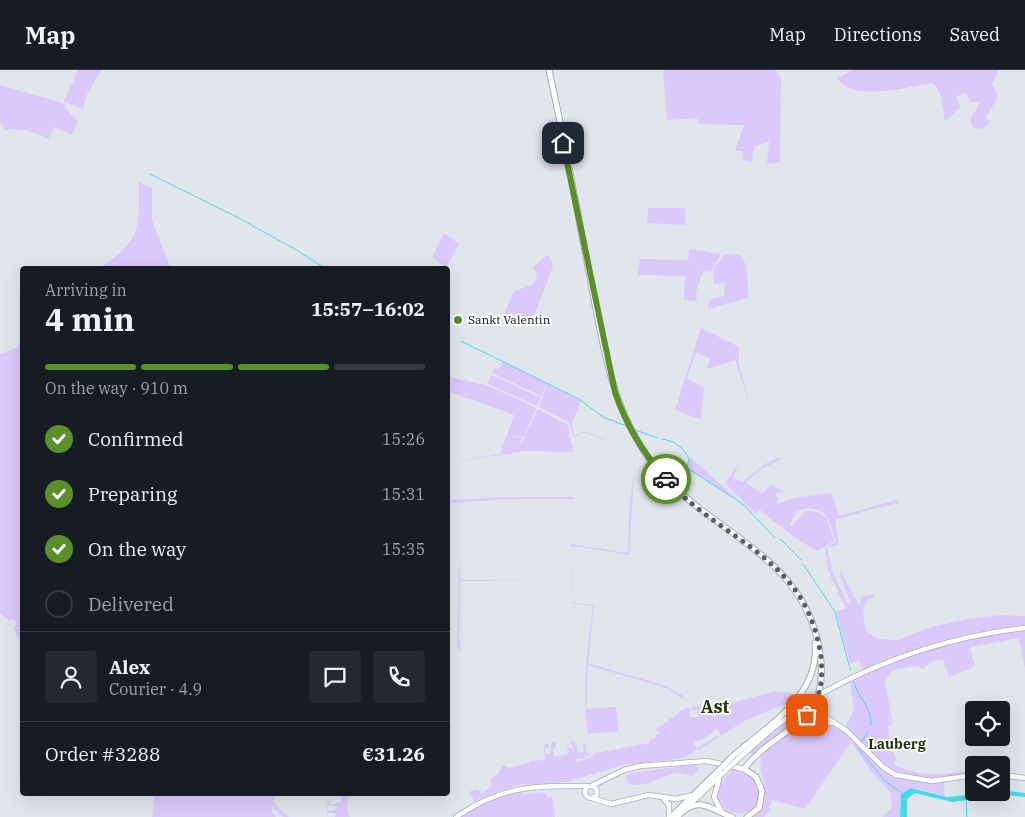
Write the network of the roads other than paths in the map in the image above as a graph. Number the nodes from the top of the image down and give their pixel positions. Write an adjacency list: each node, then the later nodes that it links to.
1 (549, 70): 3 (main road)
2 (1025, 628): 4 (main road, bridge)
3 (817, 643): 5 (main road); 6 (main road)
4 (809, 701): 6 (main road); 12 (main road, bridge)
5 (812, 708): 7 (main road); 8 (main road)
6 (774, 722): 12 (main road, bridge)
7 (839, 726): 8 (main road); 14 (main road)
8 (784, 734): 9 (main road)
9 (759, 756): 10 (main road); 11 (main road)
10 (754, 764): 11 (main road); 13 (main road)
11 (746, 770): 13 (main road); 16 (main road)
12 (722, 771): 22 (main road); 26 (main road); 27 (main road)
13 (755, 775): 31 (main road)
14 (965, 776)
15 (1010, 776): 17 (main road)
16 (606, 778): 18 (main road); 21 (main road)
17 (1025, 778)
18 (590, 786): 19 (main road); 20 (main road); 21 (main road)
19 (574, 787): 20 (main road); 28 (main road)
20 (584, 792): 24 (main road)
21 (597, 792): 24 (main road); 25 (main road)
22 (694, 794): 23 (main road); 29 (main road)
23 (662, 797): 25 (main road); 29 (main road)
24 (592, 798): 25 (main road)
25 (604, 803)
26 (721, 811): 27 (main road); 30 (main road)
27 (679, 815)
28 (456, 817)
29 (670, 817)
30 (732, 817)
31 (747, 817)

